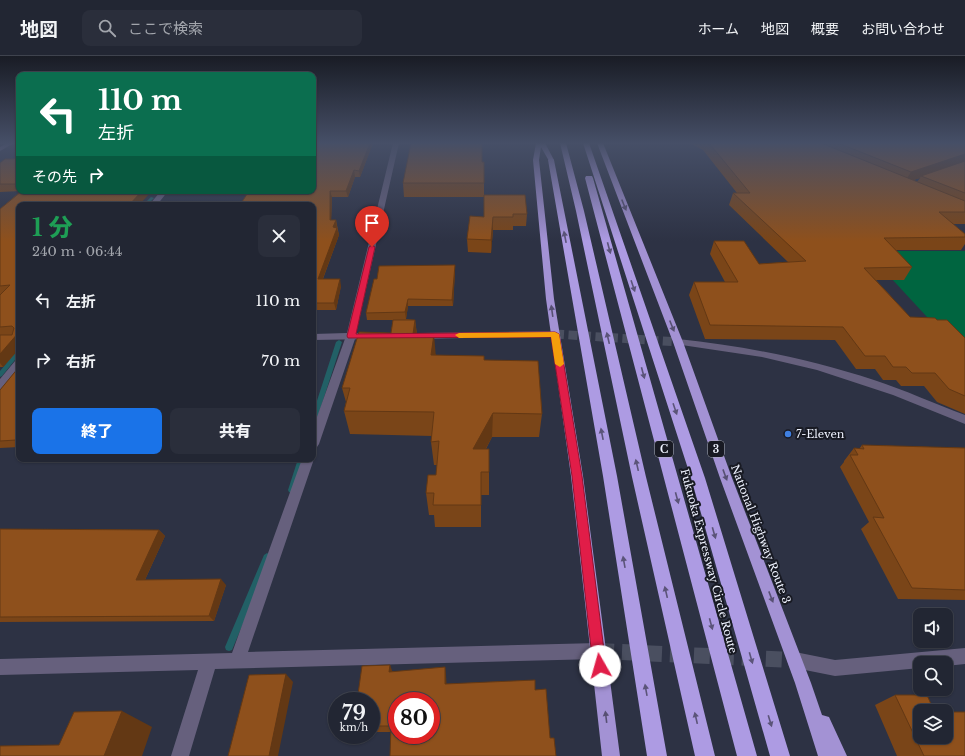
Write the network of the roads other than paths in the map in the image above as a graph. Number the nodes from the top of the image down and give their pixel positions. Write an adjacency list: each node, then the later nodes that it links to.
1 (388, 176): 11 (street)
2 (538, 176): 10 (highway, one-way to 2)
3 (554, 176): 30 (highway, one-way to 3)
4 (571, 176): 31 (highway, one-way to 4)
5 (588, 176): 32 (highway, Fukuoka Expressway Circle Route / C, one-way to 32)
6 (597, 176): 33 (highway, one-way to 33)
7 (613, 176): 15 (highway, National Highway Route 3 / 3, one-way to 15)
8 (162, 194): 9 (street)
9 (156, 202)
10 (555, 334): 13 (street); 21 (highway)
11 (351, 336): 12 (street); 14 (street); 19 (street)
12 (383, 336)
13 (414, 336)
14 (316, 337)
15 (678, 342): 18 (street); 23 (highway, National Highway Route 3 / 3, one-way to 23)
16 (16, 367): 17 (street)
17 (0, 386)
18 (965, 420)
19 (316, 435)
20 (307, 462): 25 (street)
21 (598, 651): 25 (street); 29 (highway, one-way to 21)
22 (965, 656): 23 (street)
23 (795, 660): 27 (highway, National Highway Route 3 / 3)
24 (209, 661): 25 (street); 26 (street); 28 (street)
25 (237, 661)
26 (0, 667)
27 (803, 683): 34 (highway, National Highway Route 3 / 3); 35 (highway)
28 (180, 756)
29 (611, 756)
30 (657, 756)
31 (705, 756)
32 (747, 756)
33 (780, 756)
34 (827, 756)
35 (838, 756)

